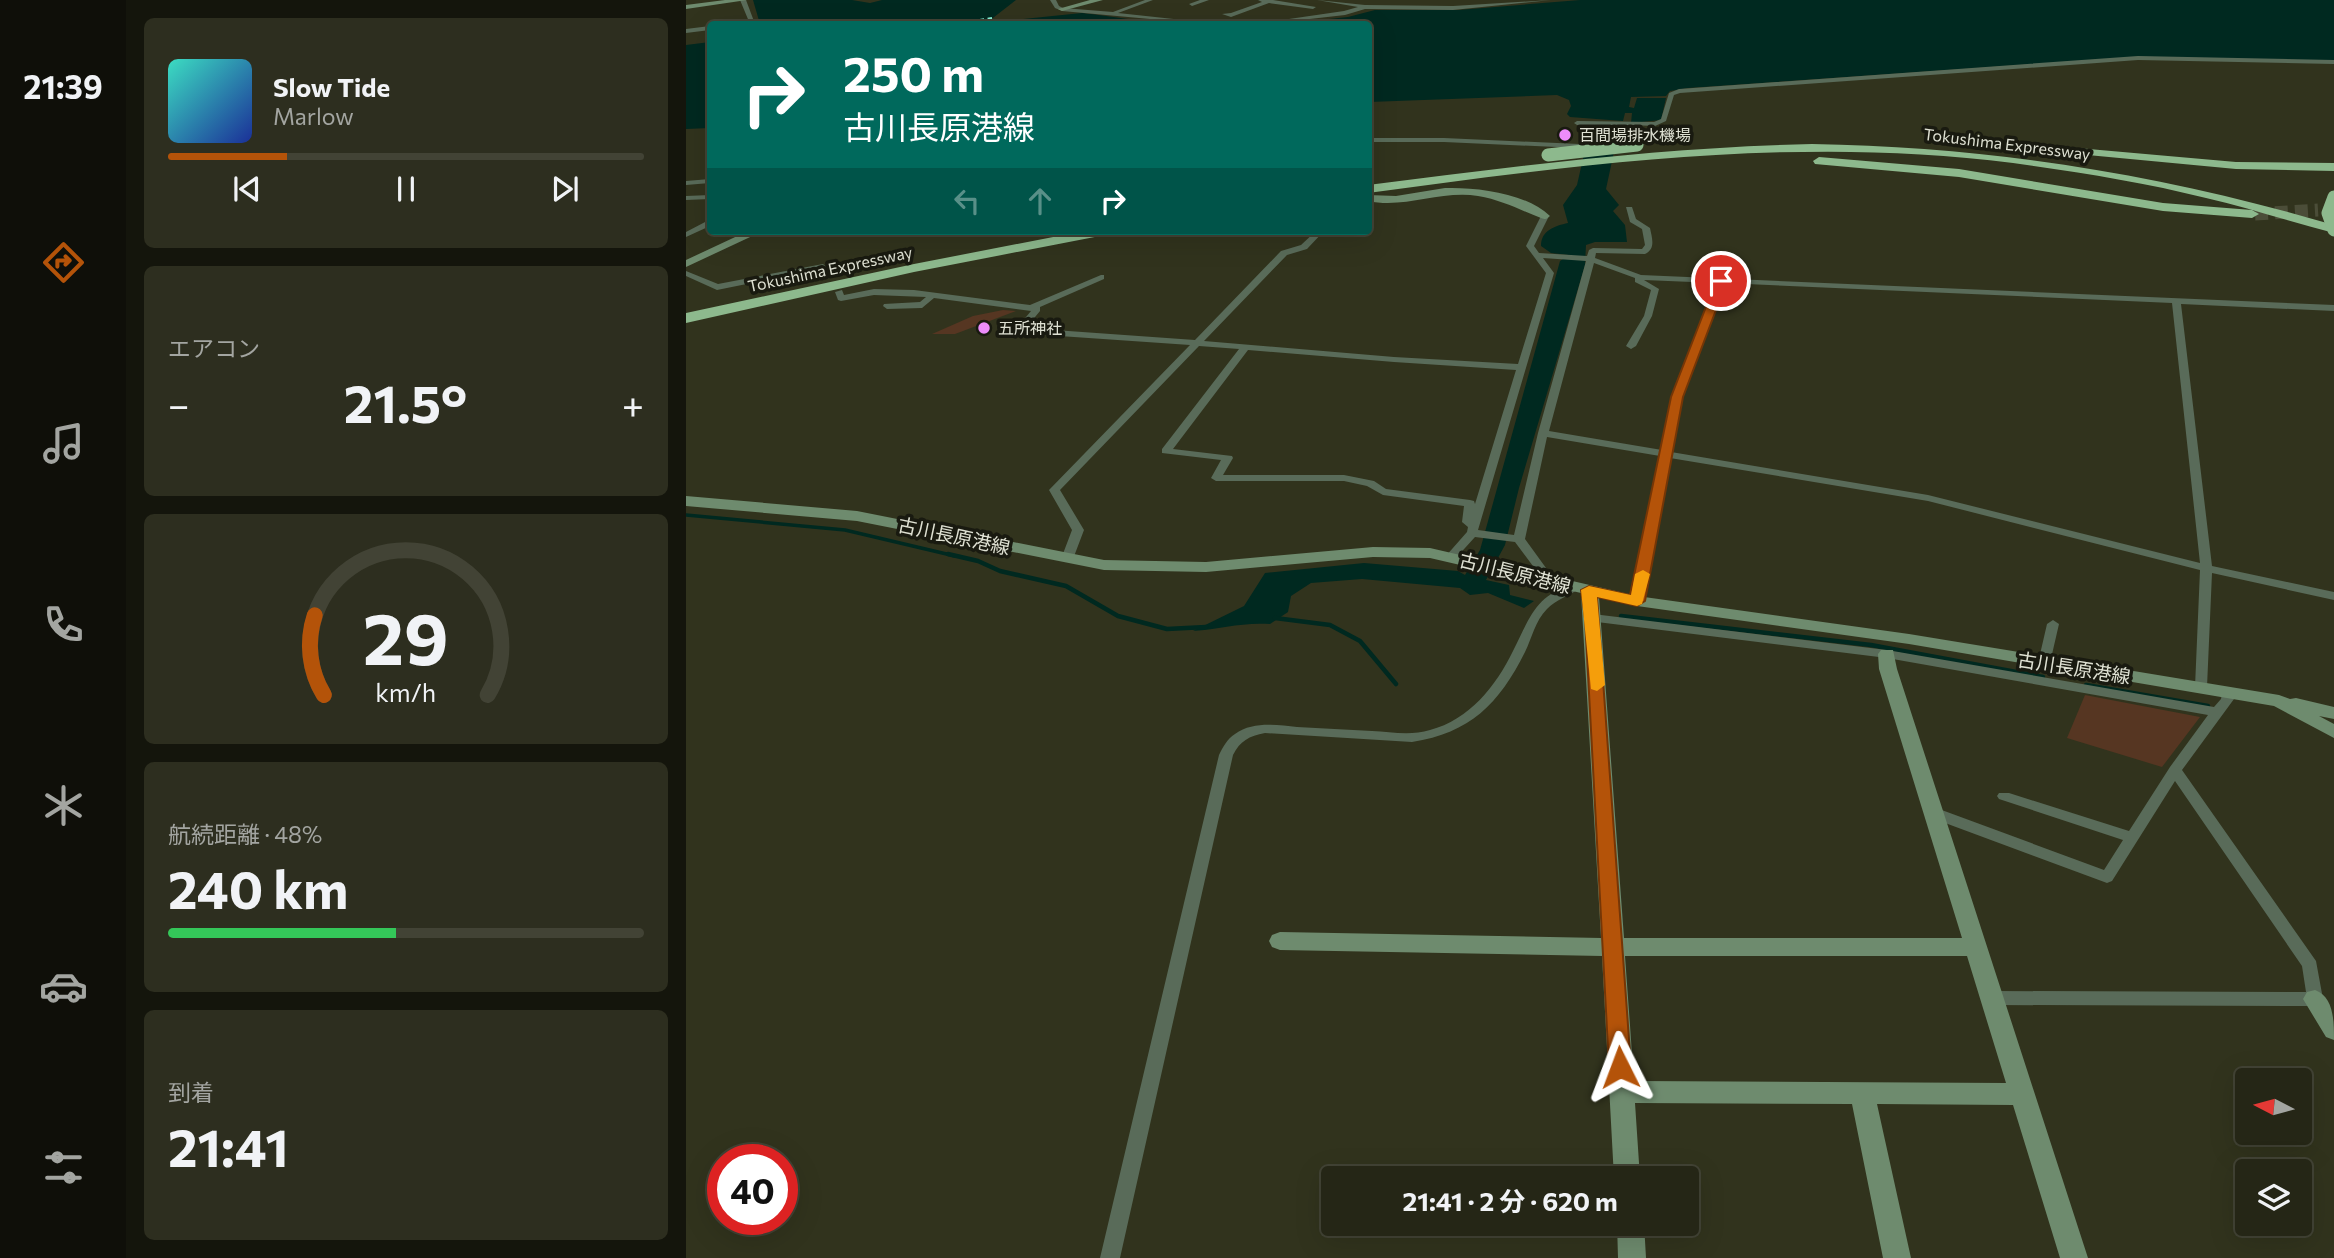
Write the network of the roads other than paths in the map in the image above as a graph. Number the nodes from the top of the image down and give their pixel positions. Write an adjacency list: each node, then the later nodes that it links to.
1 (743, 0): 18 (street); 27 (street)
2 (1053, 0): 22 (street)
3 (1098, 0): 22 (street)
4 (1150, 0): 23 (street)
5 (1206, 0): 16 (street)
6 (1261, 0): 12 (street)
7 (1320, 0): 14 (street)
8 (1402, 0): 9 (street); 15 (street)
9 (1428, 0)
10 (1458, 0): 21 (street)
11 (1548, 0): 13 (street)
12 (1271, 1): 19 (street); 24 (street)
13 (1490, 1): 21 (street)
14 (1333, 2): 17 (street); 19 (street)
15 (1388, 3)
16 (1192, 4)
17 (1346, 5): 20 (street); 26 (street)
18 (686, 6)
19 (1313, 7): 25 (street)
20 (1365, 7): 21 (street); 26 (street)
21 (1416, 7)
22 (1062, 9): 23 (street)
23 (1108, 14): 28 (street)
24 (1225, 14)
25 (1283, 16)
26 (1307, 19): 29 (street)
27 (752, 21)
28 (1184, 21)
29 (1287, 21)
30 (707, 28): 31 (street)
31 (686, 31)
32 (2334, 62): 34 (street)
33 (1577, 123): 34 (street)
34 (1625, 123): 39 (street)
35 (1910, 138): 42 (highway, bridge)
36 (1934, 139): 41 (highway)
37 (1372, 141): 38 (street)
38 (1579, 146)
39 (1620, 148)
40 (1645, 160): 46 (highway); 53 (highway); 56 (highway, Tokushima Expressway)
41 (2334, 167)
42 (1372, 180)
43 (707, 181): 44 (street)
44 (686, 183)
45 (707, 197): 48 (street)
46 (1372, 197)
47 (2334, 197): 56 (highway, bridge)
48 (686, 198)
49 (1372, 198): 54 (street)
50 (2334, 206): 52 (highway)
51 (1629, 209): 62 (street)
52 (2318, 210)
53 (2255, 214)
54 (1545, 216): 61 (street)
55 (707, 224): 57 (street)
56 (2334, 231)
57 (686, 235)
58 (748, 235): 63 (street)
59 (1085, 235): 75 (highway, Tokushima Expressway)
60 (1316, 235): 76 (street)
61 (1538, 255): 62 (street); 79 (street)
62 (1587, 258): 67 (street); 80 (street)
63 (686, 264)
64 (686, 273): 65 (street)
65 (828, 273)
66 (1101, 277): 73 (street)
67 (1640, 277): 68 (street); 77 (street)
68 (1721, 281): 71 (street); 81 (street)
69 (839, 292): 70 (street)
70 (933, 295): 72 (street); 73 (street)
71 (2176, 300): 74 (street); 87 (street)
72 (887, 306)
73 (1033, 307): 76 (street)
74 (2334, 307)
75 (686, 318)
76 (1195, 343): 78 (street); 85 (street)
77 (1631, 346)
78 (1245, 347): 79 (street); 83 (street)
79 (1520, 367): 83 (street)
80 (1543, 433): 81 (street); 84 (street)
81 (1665, 452): 87 (street); 91 (street)
82 (686, 501): 85 (street, 古川長原港線)
83 (1475, 530): 84 (street); 86 (street)
84 (1516, 538): 88 (street)
85 (1067, 559): 86 (street, 古川長原港線)
86 (1458, 559): 88 (street, 古川長原港線)
87 (2206, 568): 90 (street); 96 (street)
88 (1548, 579): 89 (street, 古川長原港線)
89 (1582, 589): 91 (street, 古川長原港線); 92 (street); 117 (street)
90 (2334, 596)
91 (1637, 601): 95 (street, 古川長原港線)
92 (1593, 618): 94 (street); 107 (street)
93 (2053, 624): 95 (street)
94 (1887, 654): 99 (street); 104 (street)
95 (2044, 663): 96 (street, 古川長原港線)
96 (2202, 687): 97 (street, 古川長原港線)
97 (2228, 691): 98 (street, 古川長原港線); 99 (street)
98 (2278, 701): 100 (street); 101 (street, 古川長原港線)
99 (2216, 712): 102 (street)
100 (2334, 712)
101 (2334, 732)
102 (2175, 770): 105 (street); 110 (street)
103 (2004, 796): 105 (street)
104 (1934, 813): 105 (street); 108 (street)
105 (2131, 837)
106 (1280, 941): 107 (street)
107 (1612, 947): 108 (street); 112 (street)
108 (1975, 947): 109 (street)
109 (1993, 998): 110 (street); 114 (street)
110 (2315, 999): 111 (street)
111 (2334, 1030)
112 (1621, 1092): 113 (street); 115 (street)
113 (1861, 1093): 114 (street); 119 (street)
114 (2022, 1094): 120 (street)
115 (1626, 1166)
116 (1631, 1236): 118 (street)
117 (1110, 1258)
118 (1632, 1258)
119 (1897, 1258)
120 (2074, 1258)

